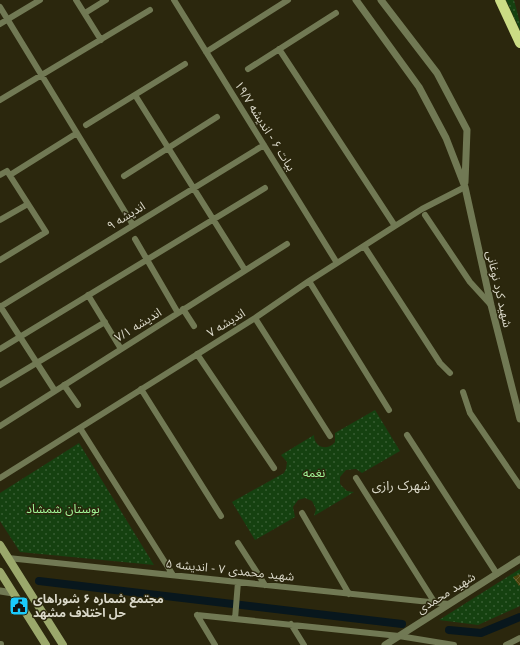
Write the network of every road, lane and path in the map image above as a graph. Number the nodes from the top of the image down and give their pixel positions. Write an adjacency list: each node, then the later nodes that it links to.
1 (40, 0): 13 (street)
2 (76, 0): 11 (street)
3 (106, 0): 11 (street)
4 (174, 0): 18 (street, بیات ۶ - اندیشه ۱۹/۷)
5 (288, 0): 18 (street)
6 (356, 0): 32 (street, شهید کرد نوغانی)
7 (381, 0): 32 (street, شهید کرد نوغانی)
8 (500, 0): 16 (highway)
9 (0, 7): 13 (street)
10 (150, 10): 15 (street)
11 (85, 13): 15 (street)
12 (336, 13): 17 (street)
13 (7, 20): 14 (street); 21 (street)
14 (0, 24)
15 (101, 40): 21 (street)
16 (520, 43)
17 (279, 48): 20 (street); 40 (street)
18 (206, 52): 27 (street, بیات ۶ - اندیشه ۱۹/۷)
19 (185, 64): 22 (street)
20 (248, 68)
21 (42, 75): 23 (street); 26 (street)
22 (135, 95): 25 (street); 28 (street)
23 (0, 100)
24 (217, 117): 28 (street)
25 (86, 126)
26 (77, 133): 30 (street); 39 (street)
27 (264, 145): 33 (street, اندیشه ۹); 46 (street, بیات ۶ - اندیشه ۱۹/۷)
28 (168, 148): 31 (street); 33 (street)
29 (0, 175): 30 (street)
30 (10, 175): 35 (street)
31 (124, 176)
32 (465, 187): 40 (street, اندیشه ۷); 50 (street, شهید کرد نوغانی)
33 (193, 188): 37 (street); 39 (street, اندیشه ۹)
34 (265, 188): 37 (street)
35 (28, 204): 38 (street); 44 (street)
36 (425, 215): 50 (street)
37 (213, 219): 45 (street); 47 (street)
38 (0, 220)
39 (134, 225): 51 (street, اندیشه ۹)
40 (395, 226): 43 (street, اندیشه ۷)
41 (135, 239): 45 (street)
42 (287, 244): 47 (street, اندیشه ۷/۱)
43 (364, 246): 46 (street, اندیشه ۷); 61 (street)
44 (0, 260)
45 (147, 260): 49 (street); 52 (street)
46 (337, 263): 48 (street, اندیشه ۷)
47 (245, 270): 52 (street, اندیشه ۷/۱)
48 (308, 281): 53 (street, اندیشه ۷); 68 (street)
49 (88, 296): 54 (street); 56 (street)
50 (491, 305): 69 (street, شهید کرد نوغانی)
51 (0, 307): 56 (street)
52 (181, 311): 55 (street); 58 (street, اندیشه ۷/۱)
53 (255, 318): 59 (street, اندیشه ۷); 73 (street)
54 (104, 322): 58 (street); 60 (street)
55 (194, 326)
56 (20, 336): 57 (street); 60 (street)
57 (0, 349)
58 (121, 349): 63 (street, اندیشه ۷/۱)
59 (198, 354): 64 (street, اندیشه ۷); 74 (street)
60 (36, 362): 62 (street); 65 (street)
61 (450, 373)
62 (0, 385)
63 (64, 385): 65 (street, اندیشه ۷/۱); 67 (street)
64 (141, 389): 71 (street, اندیشه ۷); 79 (street)
65 (55, 391): 70 (street, اندیشه ۷/۱)
66 (463, 392): 77 (street)
67 (78, 405)
68 (389, 410)
69 (520, 419)
70 (1, 423)
71 (80, 428): 75 (street, اندیشه ۷); 86 (street)
72 (407, 435): 85 (street)
73 (330, 436)
74 (274, 468)
75 (0, 478)
76 (356, 478): 92 (street)
77 (520, 486)
78 (302, 513): 91 (street)
79 (221, 516)
80 (238, 543): 88 (street)
81 (0, 545): 82 (main road)
82 (8, 558): 86 (street, شهید محمدی ۷ - اندیشه ۵); 99 (main road)
83 (520, 559): 85 (street, شهید محمدی)
84 (0, 572): 90 (main road)
85 (497, 574): 93 (street, شهید محمدی)
86 (173, 575): 87 (street, شهید محمدی ۷ - اندیشه ۵)
87 (238, 582): 88 (street, شهید محمدی ۷ - اندیشه ۵); 94 (street)
88 (265, 585): 91 (street, شهید محمدی ۷ - اندیشه ۵)
89 (0, 591): 90 (street)
90 (13, 593): 98 (main road)
91 (349, 594): 92 (street, شهید محمدی ۷ - اندیشه ۵)
92 (435, 603): 93 (street, شهید محمدی ۷ - اندیشه ۵)
93 (449, 604): 96 (street, شهید محمدی)
94 (235, 618): 95 (street); 100 (street)
95 (291, 624): 96 (street); 101 (street)
96 (399, 636): 102 (street, شهید محمدی); 103 (street)
97 (520, 638): 104 (street)
98 (46, 645)
99 (63, 645)
100 (215, 645)
101 (304, 645)
102 (385, 645)
103 (454, 645)
104 (506, 645)

